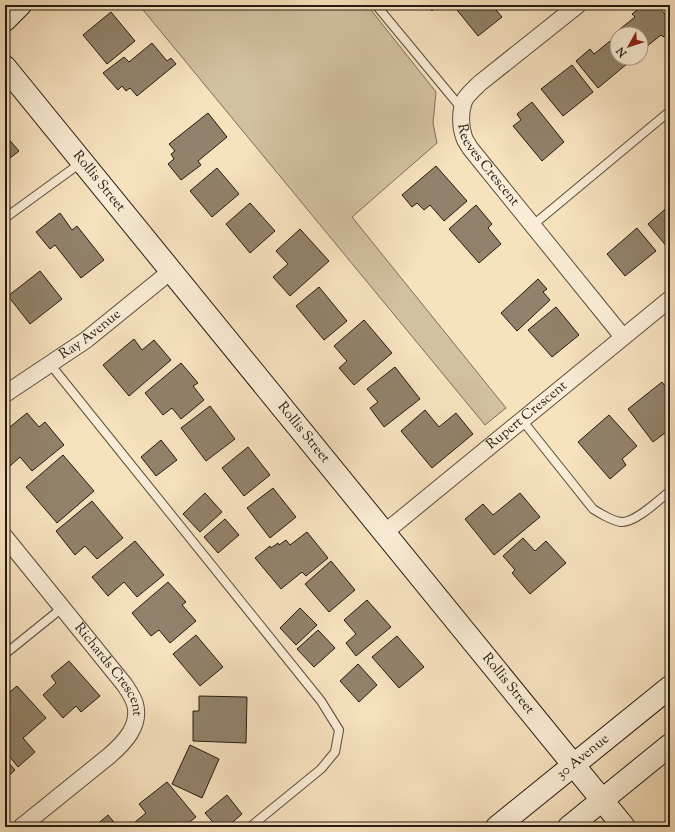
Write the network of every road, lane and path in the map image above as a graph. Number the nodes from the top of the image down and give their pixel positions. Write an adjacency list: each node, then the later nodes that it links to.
1 (20, 5): 4 (street)
2 (376, 5): 6 (lane)
3 (572, 7): 6 (street, Reeves Crescent)
4 (5, 20)
5 (5, 67): 8 (street, Rollis Street)
6 (462, 110): 10 (street, Reeves Crescent)
7 (670, 111): 10 (lane)
8 (83, 162): 9 (lane); 11 (street, Rollis Street)
9 (5, 218)
10 (533, 225): 13 (street, Reeves Crescent)
11 (171, 271): 14 (street, Ray Avenue); 18 (street, Rollis Street)
12 (670, 299): 13 (street, Rupert Crescent)
13 (623, 337): 16 (street, Rupert Crescent)
14 (50, 364): 15 (street, Ray Avenue); 27 (lane)
15 (5, 394)
16 (522, 420): 17 (lane); 18 (street, Rupert Crescent)
17 (670, 491)
18 (384, 533): 24 (street, Rollis Street)
19 (5, 537): 20 (street, Richards Crescent)
20 (62, 608): 21 (lane); 26 (street, Richards Crescent)
21 (5, 654)
22 (670, 687): 24 (street, 30 Avenue)
23 (670, 745): 25 (street)
24 (573, 764): 25 (street, Rollis Street); 28 (street, 30 Avenue)
25 (602, 800): 29 (street); 30 (street, Rollis Street)
26 (21, 827)
27 (250, 827)
28 (496, 827)
29 (569, 827)
30 (624, 827)

